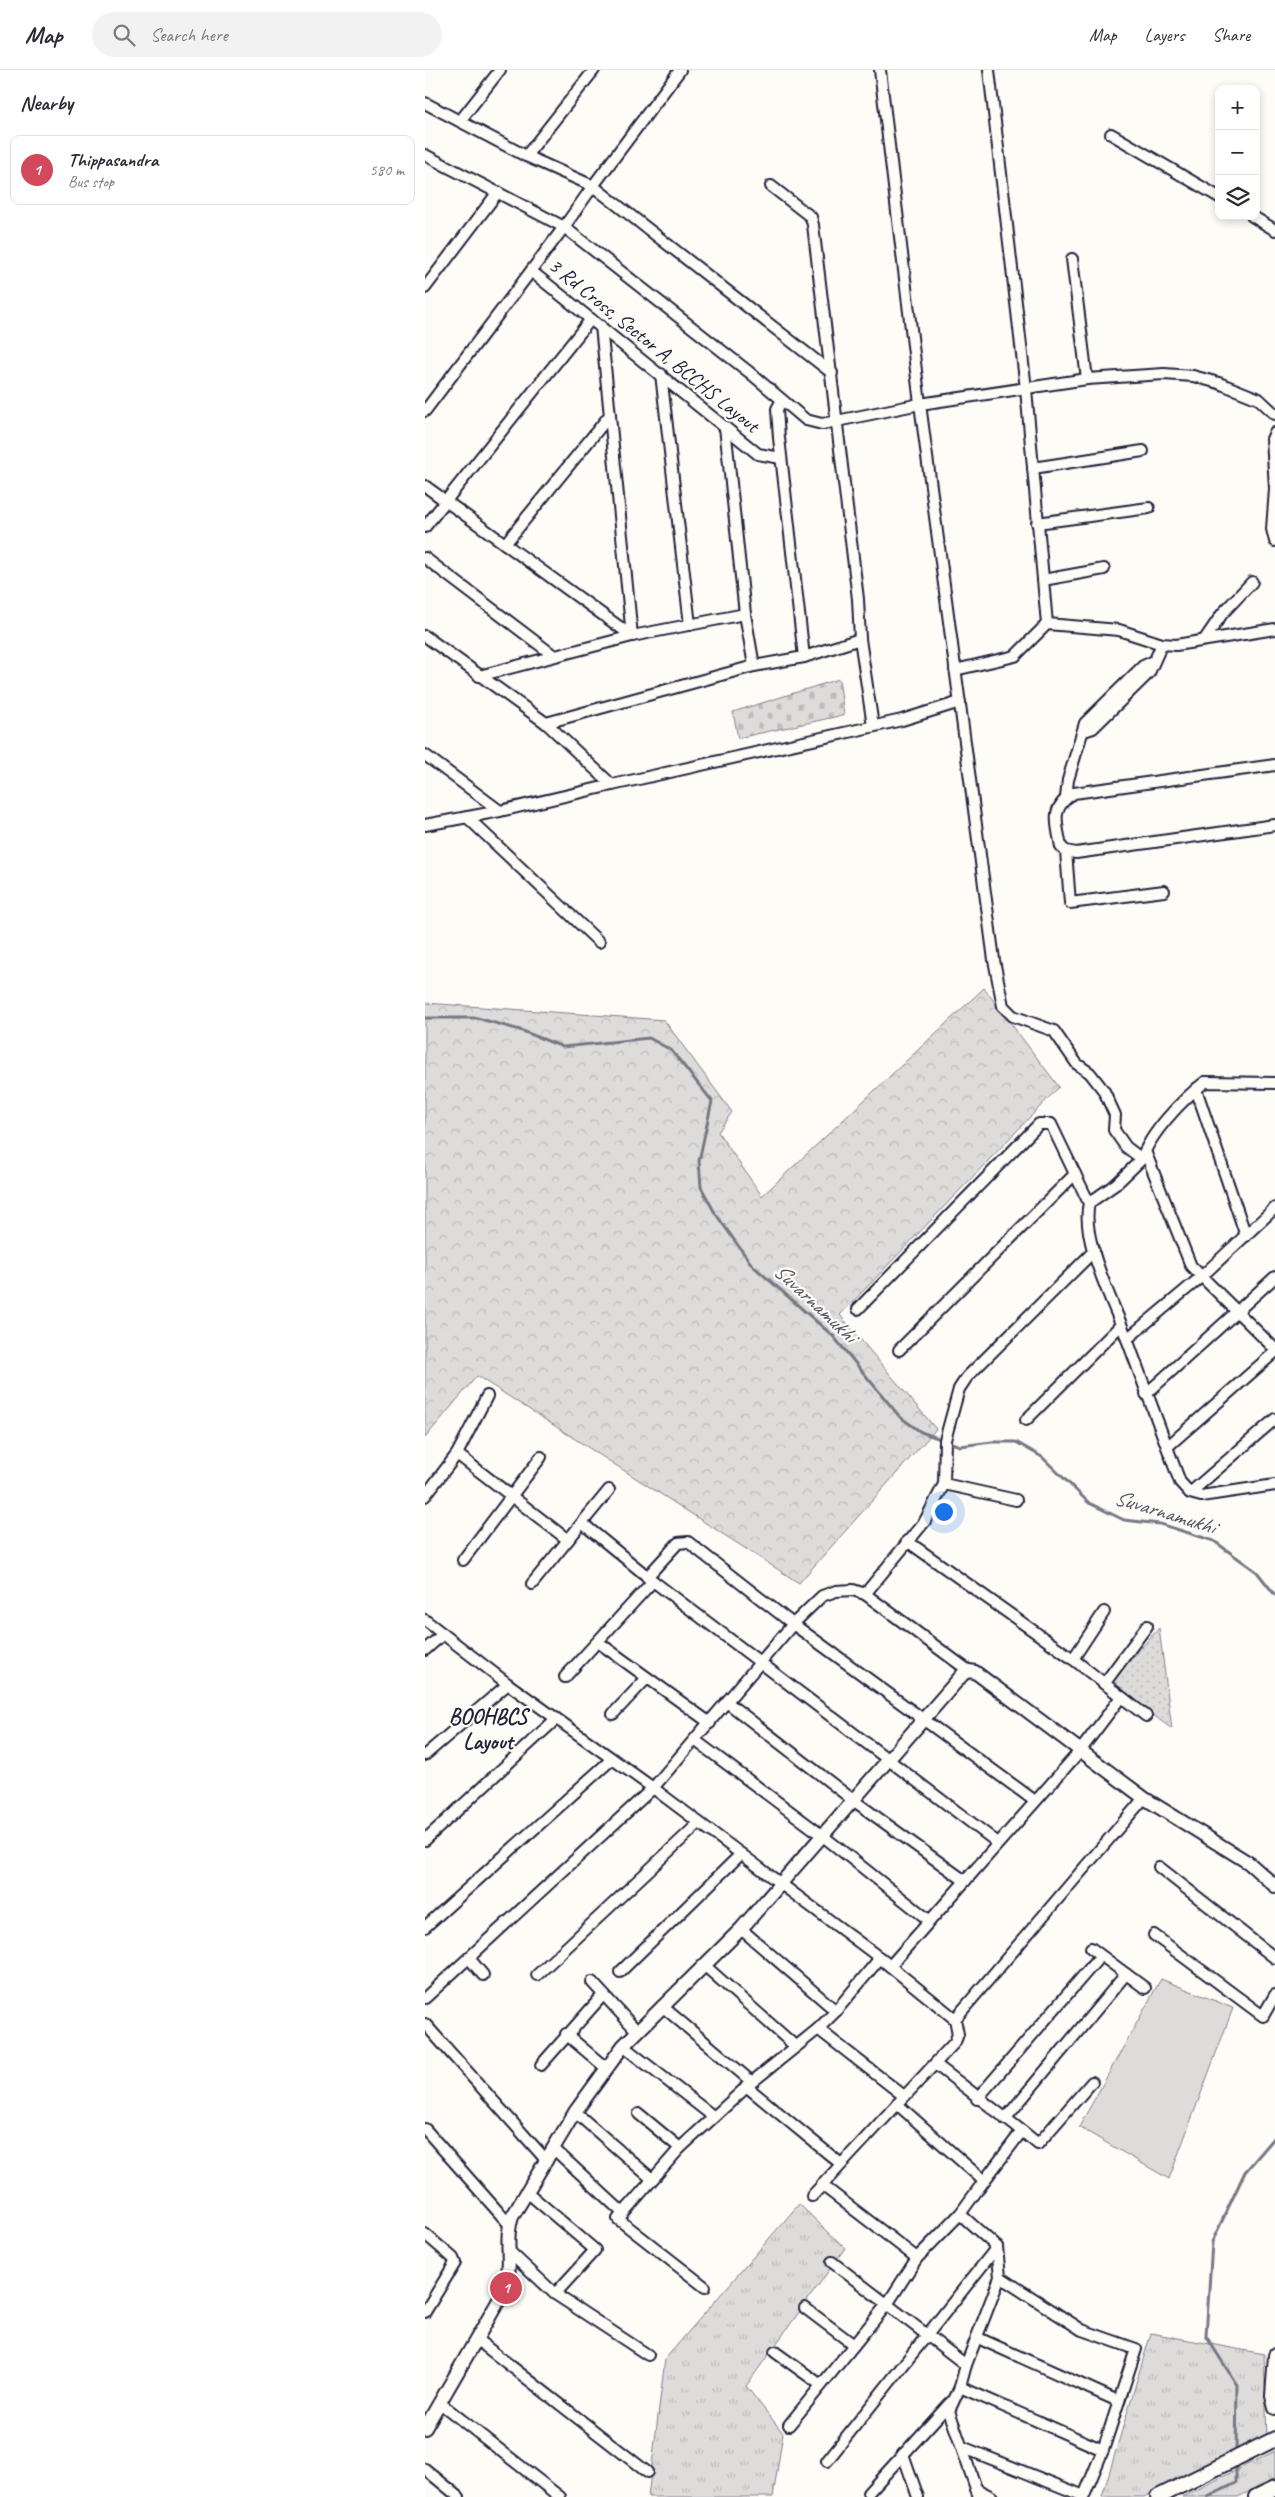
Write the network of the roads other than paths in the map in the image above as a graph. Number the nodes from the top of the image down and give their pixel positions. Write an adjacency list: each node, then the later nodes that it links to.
1 (500, 70): 7 (street)
2 (594, 70): 9 (street)
3 (881, 70): 28 (street)
4 (989, 70): 26 (street)
5 (677, 71): 11 (street)
6 (425, 103): 7 (street)
7 (460, 121): 9 (street)
8 (1111, 134): 14 (street)
9 (526, 156): 11 (street)
10 (426, 157): 13 (street, 3 Rd Cross, Sector A, BCCHS Layout)
11 (593, 186): 16 (street); 23 (street)
12 (771, 186): 23 (street)
13 (498, 192): 16 (street, 3 Rd Cross, Sector A, BCCHS Layout); 20 (street)
14 (1215, 195)
15 (1259, 220): 17 (street)
16 (564, 227): 19 (street, 3 Rd Cross, Sector A, BCCHS Layout); 27 (street)
17 (1275, 230)
18 (1072, 259): 25 (street)
19 (531, 271): 21 (street, 3 Rd Cross, Sector A, BCCHS Layout); 29 (street)
20 (425, 288)
21 (591, 319): 22 (street, 3 Rd Cross, Sector A, BCCHS Layout); 39 (street)
22 (601, 326): 24 (street, 3 Rd Cross, Sector A, BCCHS Layout); 31 (street)
23 (832, 373): 32 (street)
24 (661, 374): 33 (street, 3 Rd Cross, Sector A, BCCHS Layout); 51 (street)
25 (1087, 379): 26 (street); 30 (street)
26 (1026, 389): 28 (street); 37 (street)
27 (782, 400): 32 (street); 36 (street)
28 (920, 404): 32 (street); 61 (street)
29 (425, 411)
30 (1275, 414)
31 (610, 415): 44 (street); 54 (street)
32 (836, 421): 56 (street)
33 (725, 427): 36 (street, 3 Rd Cross, Sector A, BCCHS Layout); 49 (street)
34 (1275, 432): 43 (street)
35 (1143, 451): 37 (street)
36 (781, 458): 59 (street)
37 (1033, 468): 41 (street)
38 (425, 486): 39 (street)
39 (447, 502): 42 (street); 44 (street)
40 (1149, 508): 41 (street)
41 (1037, 523): 47 (street)
42 (425, 527)
43 (1275, 540)
44 (505, 544): 54 (street)
45 (425, 558): 58 (street)
46 (1104, 569): 47 (street)
47 (1043, 580): 50 (street)
48 (1252, 582): 55 (street)
49 (745, 614): 51 (street); 60 (street)
50 (1047, 624): 57 (street); 61 (street)
51 (690, 625): 54 (street)
52 (1275, 629): 55 (street)
53 (425, 636): 62 (street)
54 (632, 636): 58 (street)
55 (1205, 639): 57 (street)
56 (860, 640): 59 (street); 65 (street)
57 (1162, 644): 69 (street)
58 (553, 655): 62 (street)
59 (804, 657): 60 (street)
60 (754, 666): 64 (street)
61 (955, 670): 63 (street)
62 (479, 676): 64 (street)
63 (959, 702): 65 (street); 79 (street)
64 (546, 723): 68 (street)
65 (873, 726): 68 (street)
66 (425, 756): 70 (street)
67 (1275, 765): 69 (street)
68 (612, 786): 70 (street)
69 (1067, 797): 74 (street)
70 (500, 811): 71 (street)
71 (467, 817): 72 (street); 76 (street)
72 (425, 825)
73 (1275, 825): 74 (street)
74 (1066, 851): 75 (street)
75 (1164, 891)
76 (599, 942)
77 (1275, 1083): 78 (street)
78 (1196, 1089): 79 (street); 83 (street)
79 (1143, 1155): 81 (street); 85 (street)
80 (1075, 1174): 81 (street); 87 (street); 91 (street)
81 (1089, 1203): 84 (street)
82 (1275, 1208): 83 (street)
83 (1246, 1236): 85 (street)
84 (1094, 1252): 89 (street); 100 (street)
85 (1201, 1277): 88 (street); 90 (street)
86 (1275, 1277): 88 (street)
87 (858, 1309)
88 (1238, 1312): 92 (street); 93 (street)
89 (1121, 1325): 90 (street); 96 (street)
90 (1127, 1339): 93 (street)
91 (899, 1350)
92 (1275, 1351): 97 (street)
93 (1146, 1394): 97 (street)
94 (487, 1396): 98 (street)
95 (1275, 1419): 103 (street)
96 (1026, 1420)
97 (1167, 1447): 103 (street)
98 (457, 1454): 104 (street); 105 (street)
99 (541, 1457): 105 (street)
100 (944, 1484): 106 (street); 109 (street)
101 (1275, 1485): 103 (street)
102 (609, 1490): 107 (street)
103 (1190, 1493)
104 (425, 1496)
105 (511, 1496): 108 (street); 110 (street)
106 (1016, 1500)
107 (582, 1523): 108 (street); 111 (street)
108 (568, 1540): 112 (street)
109 (907, 1541): 113 (street); 121 (street)
110 (463, 1560)
111 (650, 1579): 116 (street); 119 (street); 122 (street)
112 (532, 1584)
113 (865, 1594): 116 (street); 123 (street)
114 (1104, 1612): 121 (street)
115 (425, 1620): 118 (street)
116 (793, 1624): 122 (street); 133 (street)
117 (1147, 1626): 127 (street)
118 (443, 1634): 120 (street); 126 (street)
119 (598, 1642): 124 (street); 125 (street)
120 (425, 1650)
121 (1073, 1659): 127 (street)
122 (761, 1663): 129 (street); 139 (street)
123 (969, 1671): 133 (street); 136 (street)
124 (565, 1677)
125 (646, 1679): 130 (street); 134 (street)
126 (508, 1684): 132 (street); 137 (street)
127 (1104, 1684): 128 (street)
128 (1121, 1697): 131 (street); 136 (street)
129 (728, 1703): 134 (street); 142 (street)
130 (613, 1714)
131 (1146, 1716)
132 (557, 1719): 138 (street); 146 (street)
133 (924, 1720): 139 (street); 143 (street)
134 (710, 1724): 135 (street)
135 (696, 1741): 140 (street); 145 (street)
136 (1080, 1751): 141 (street); 143 (street)
137 (425, 1755)
138 (612, 1759): 140 (street); 154 (street)
139 (888, 1760): 142 (street); 147 (street)
140 (653, 1788): 144 (street); 158 (street)
141 (1144, 1798): 152 (street); 175 (street)
142 (853, 1800): 145 (street); 150 (street)
143 (1035, 1801): 147 (street)
144 (699, 1823): 148 (street); 167 (street)
145 (823, 1836): 151 (street); 153 (street)
146 (425, 1840)
147 (998, 1844): 150 (street)
148 (741, 1854): 151 (street); 164 (street)
149 (1159, 1867): 160 (street)
150 (965, 1881): 153 (street)
151 (782, 1884): 155 (street); 159 (street)
152 (1275, 1886)
153 (930, 1921): 163 (street)
154 (425, 1927)
155 (741, 1929): 162 (street); 174 (street)
156 (1155, 1935): 171 (street)
157 (1091, 1948): 165 (street)
158 (469, 1958): 166 (street); 172 (street)
159 (880, 1958): 163 (street); 174 (street)
160 (1275, 1958)
161 (1096, 1961): 188 (street)
162 (704, 1965): 173 (street); 181 (street)
163 (890, 1966): 175 (street)
164 (620, 1972)
165 (1126, 1974): 169 (street); 193 (street)
166 (483, 1975)
167 (537, 1975)
168 (592, 1982): 170 (street)
169 (1145, 1988)
170 (603, 1995): 178 (street); 179 (street)
171 (1275, 1995)
172 (425, 1998)
173 (662, 2006): 178 (street); 186 (street)
174 (836, 2011): 177 (street)
175 (955, 2018): 182 (street)
176 (425, 2024): 198 (street)
177 (818, 2029): 181 (street); 187 (street)
178 (637, 2031): 180 (street)
179 (566, 2034): 183 (street); 184 (street)
180 (623, 2046): 184 (street); 192 (street)
181 (795, 2046): 186 (street)
182 (935, 2064): 187 (street); 188 (street)
183 (541, 2065)
184 (606, 2068): 190 (street)
185 (1092, 2082): 195 (street)
186 (749, 2084): 192 (street); 199 (street)
187 (904, 2096): 189 (street)
188 (977, 2099): 193 (street)
189 (897, 2104): 199 (street); 201 (street)
190 (575, 2112): 196 (street); 200 (street)
191 (639, 2114): 197 (street)
192 (714, 2117): 197 (street)
193 (1005, 2119): 195 (street)
194 (425, 2129): 207 (street)
195 (1022, 2131): 201 (street)
196 (553, 2148): 198 (street); 205 (street)
197 (680, 2148): 200 (street)
198 (547, 2161): 203 (street)
199 (841, 2164): 202 (street)
200 (652, 2179): 205 (street)
201 (984, 2181): 206 (street)
202 (822, 2185): 204 (street); 211 (street)
203 (527, 2192): 207 (street); 215 (street)
204 (813, 2196)
205 (623, 2212): 214 (street)
206 (960, 2214): 209 (street); 211 (street)
207 (509, 2224): 210 (street)
208 (425, 2234): 218 (street)
209 (997, 2247): 213 (street); 219 (street)
210 (510, 2252): 215 (street); 221 (street)
211 (917, 2258): 216 (street)
212 (832, 2262): 216 (street)
213 (999, 2277): 220 (street); 230 (street)
214 (705, 2287)
215 (555, 2294): 225 (street)
216 (888, 2303): 219 (street); 222 (street)
217 (805, 2308): 222 (street)
218 (425, 2311)
219 (927, 2335): 226 (street); 239 (street)
220 (978, 2338): 226 (street); 230 (street)
221 (476, 2339): 231 (street); 241 (street)
222 (854, 2345): 227 (street)
223 (775, 2352): 227 (street)
224 (1275, 2354): 232 (street)
225 (648, 2355)
226 (966, 2365): 228 (street)
227 (821, 2386): 233 (street)
228 (960, 2387): 229 (street); 237 (street)
229 (953, 2399): 236 (street); 238 (street)
230 (1118, 2401): 237 (street)
231 (440, 2403): 234 (street); 246 (street)
232 (1275, 2408)
233 (789, 2425)
234 (425, 2428)
235 (1275, 2439): 249 (main road)
236 (962, 2447): 237 (street); 244 (street)
237 (1103, 2450)
238 (903, 2454): 243 (street); 247 (street)
239 (827, 2462)
240 (425, 2469): 245 (street)
241 (647, 2472)
242 (1275, 2488): 250 (main road)
243 (868, 2493)
244 (978, 2493): 248 (street)
245 (459, 2497)
246 (560, 2497)
247 (918, 2497)
248 (992, 2497)
249 (1158, 2497)
250 (1256, 2497)

